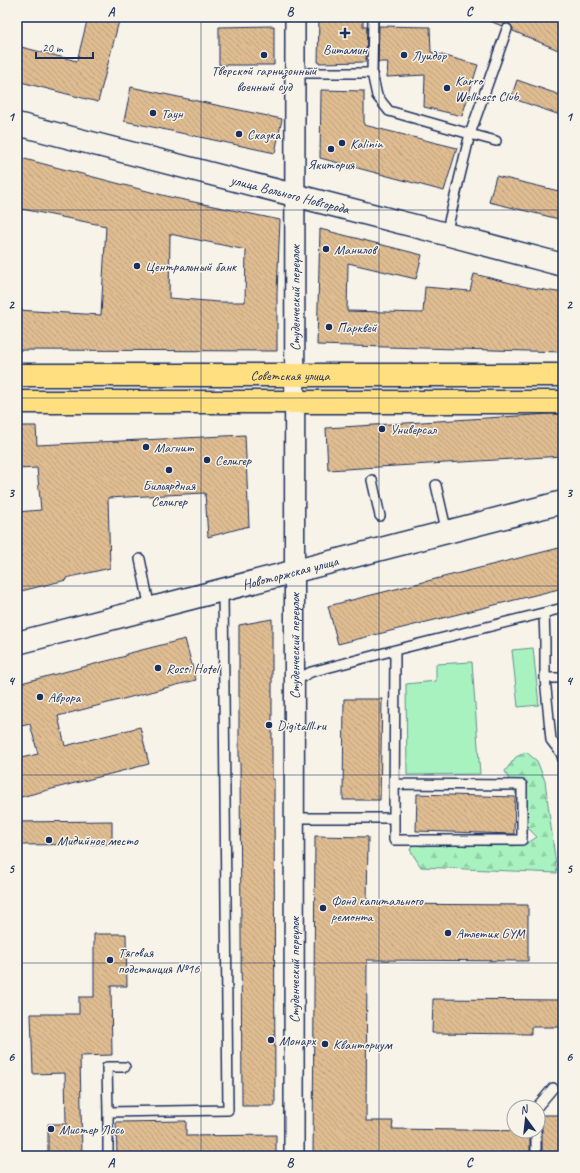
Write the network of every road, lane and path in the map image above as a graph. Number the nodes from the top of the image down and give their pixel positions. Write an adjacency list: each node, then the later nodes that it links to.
1 (295, 17): 4 (street, Студенческий переулок)
2 (373, 17): 5 (lane)
3 (507, 29): 7 (lane)
4 (295, 73): 5 (lane); 9 (street, Студенческий переулок)
5 (372, 73): 7 (lane)
6 (17, 124): 9 (street, улица Вольного Новгорода)
7 (470, 134): 8 (lane); 10 (lane)
8 (496, 141)
9 (295, 195): 10 (street, улица Вольного Новгорода); 13 (street, Студенческий переулок)
10 (446, 234): 11 (street, улица Вольного Новгорода)
11 (563, 265)
12 (17, 375): 13 (main road, Советская улица)
13 (295, 375): 14 (main road, Советская улица); 16 (street, Студенческий переулок)
14 (563, 375)
15 (17, 402): 16 (main road, Советская улица)
16 (295, 402): 17 (main road, Советская улица); 24 (street, Студенческий переулок)
17 (563, 402)
18 (372, 480): 21 (lane)
19 (436, 485): 22 (lane)
20 (563, 502): 22 (street, Новоторжская улица)
21 (380, 516)
22 (447, 533): 24 (street, Новоторжская улица)
23 (140, 558): 27 (lane)
24 (294, 572): 25 (street, Новоторжская улица); 33 (street, Студенческий переулок)
25 (223, 590): 27 (street, Новоторжская улица); 41 (lane)
26 (563, 608): 28 (lane)
27 (150, 609): 29 (street, Новоторжская улица)
28 (544, 613): 30 (lane); 31 (lane)
29 (17, 643)
30 (395, 650): 33 (lane); 35 (lane)
31 (545, 678): 32 (lane); 34 (lane)
32 (563, 678)
33 (294, 681): 36 (street, Студенческий переулок)
34 (563, 758)
35 (394, 784): 37 (lane); 37 (lane)
36 (294, 818): 37 (lane); 44 (street, Студенческий переулок)
37 (394, 818)
38 (125, 1067): 41 (lane)
39 (553, 1088): 40 (lane)
40 (544, 1099)
41 (108, 1112): 43 (lane)
42 (536, 1139): 45 (lane)
43 (108, 1156)
44 (294, 1156)
45 (536, 1156)

